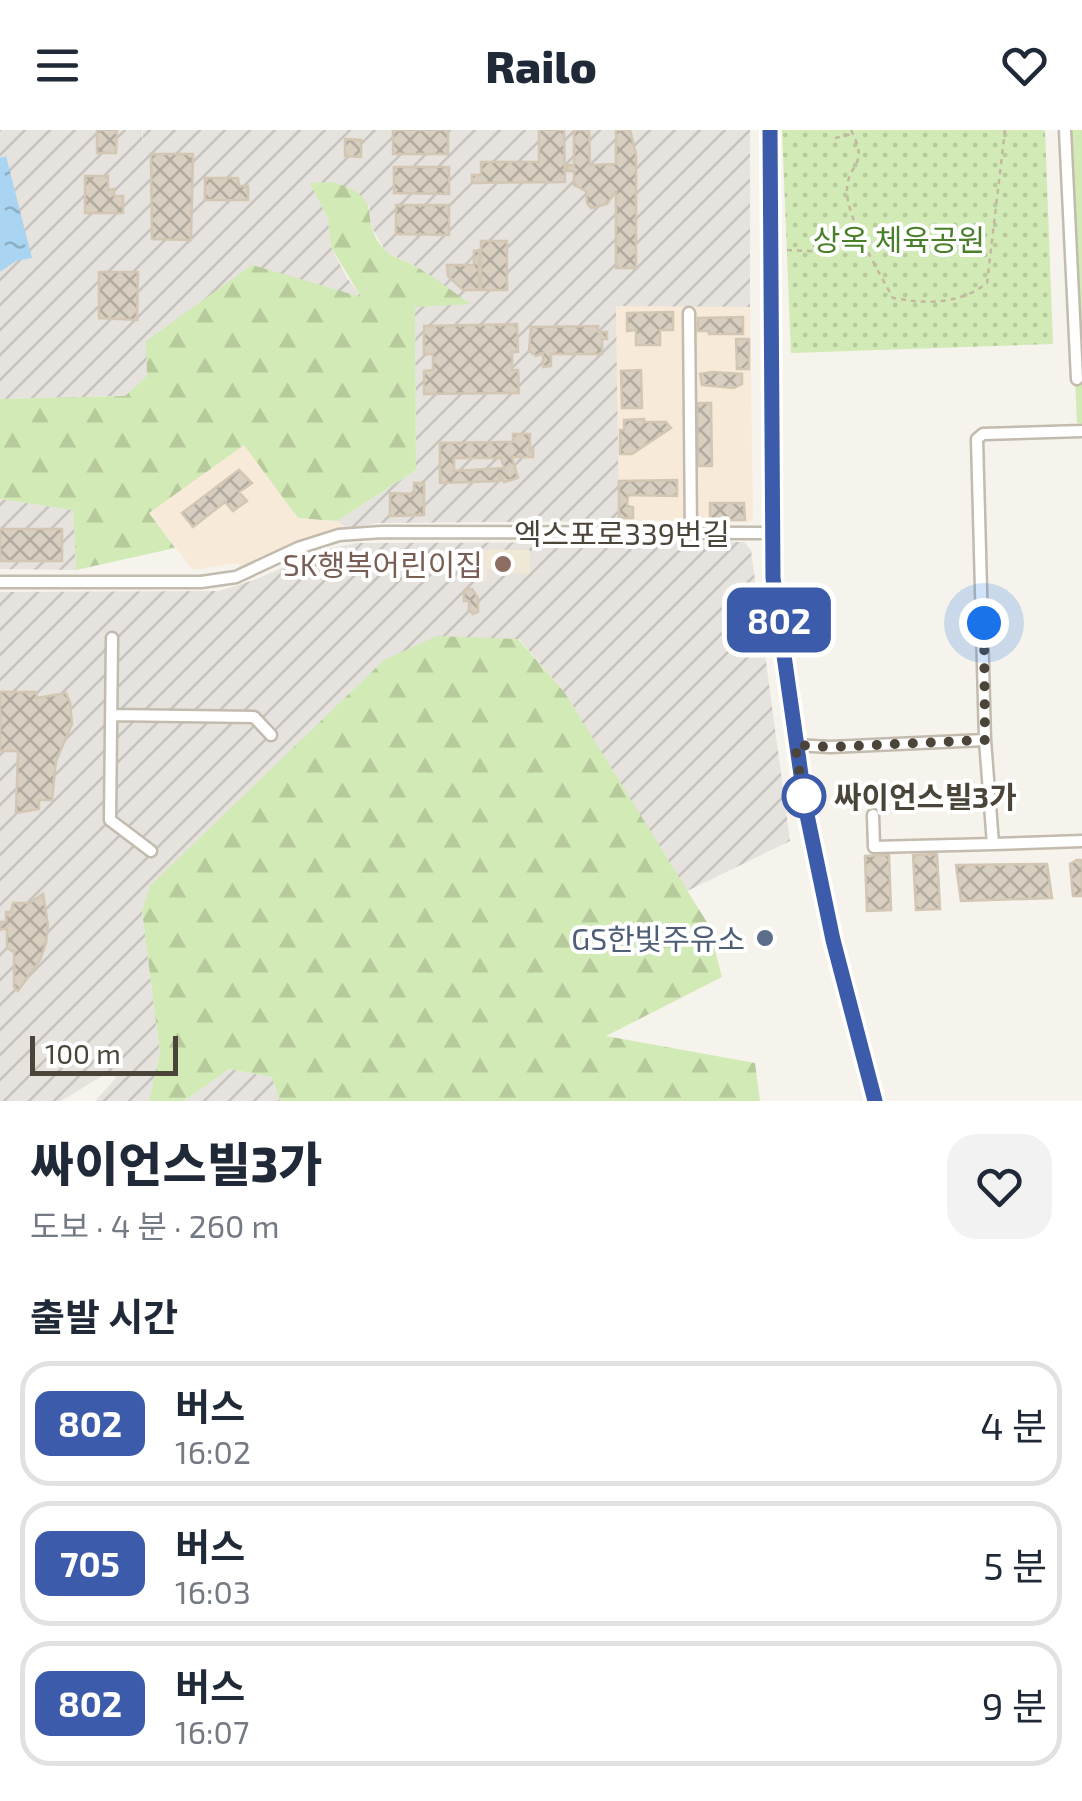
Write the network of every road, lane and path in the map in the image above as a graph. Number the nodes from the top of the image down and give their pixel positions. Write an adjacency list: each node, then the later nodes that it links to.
1 (770, 130): 12 (main road)
2 (1005, 130): 6 (path)
3 (1065, 130): 9 (street)
4 (852, 132): 5 (path); 6 (path)
5 (835, 138)
6 (858, 226): 7 (path)
7 (787, 250)
8 (689, 313): 11 (street)
9 (1077, 379)
10 (1082, 431): 17 (street)
11 (691, 533): 12 (street, 엑스포로339번길); 13 (street, 엑스포로339번길)
12 (772, 533): 18 (main road)
13 (0, 582)
14 (112, 638): 15 (street)
15 (111, 715): 16 (street); 22 (street)
16 (271, 734)
17 (985, 740): 18 (street); 21 (street)
18 (795, 745): 23 (main road)
19 (873, 814): 21 (street)
20 (1082, 840): 21 (street)
21 (993, 844)
22 (151, 851)
23 (875, 1101)

